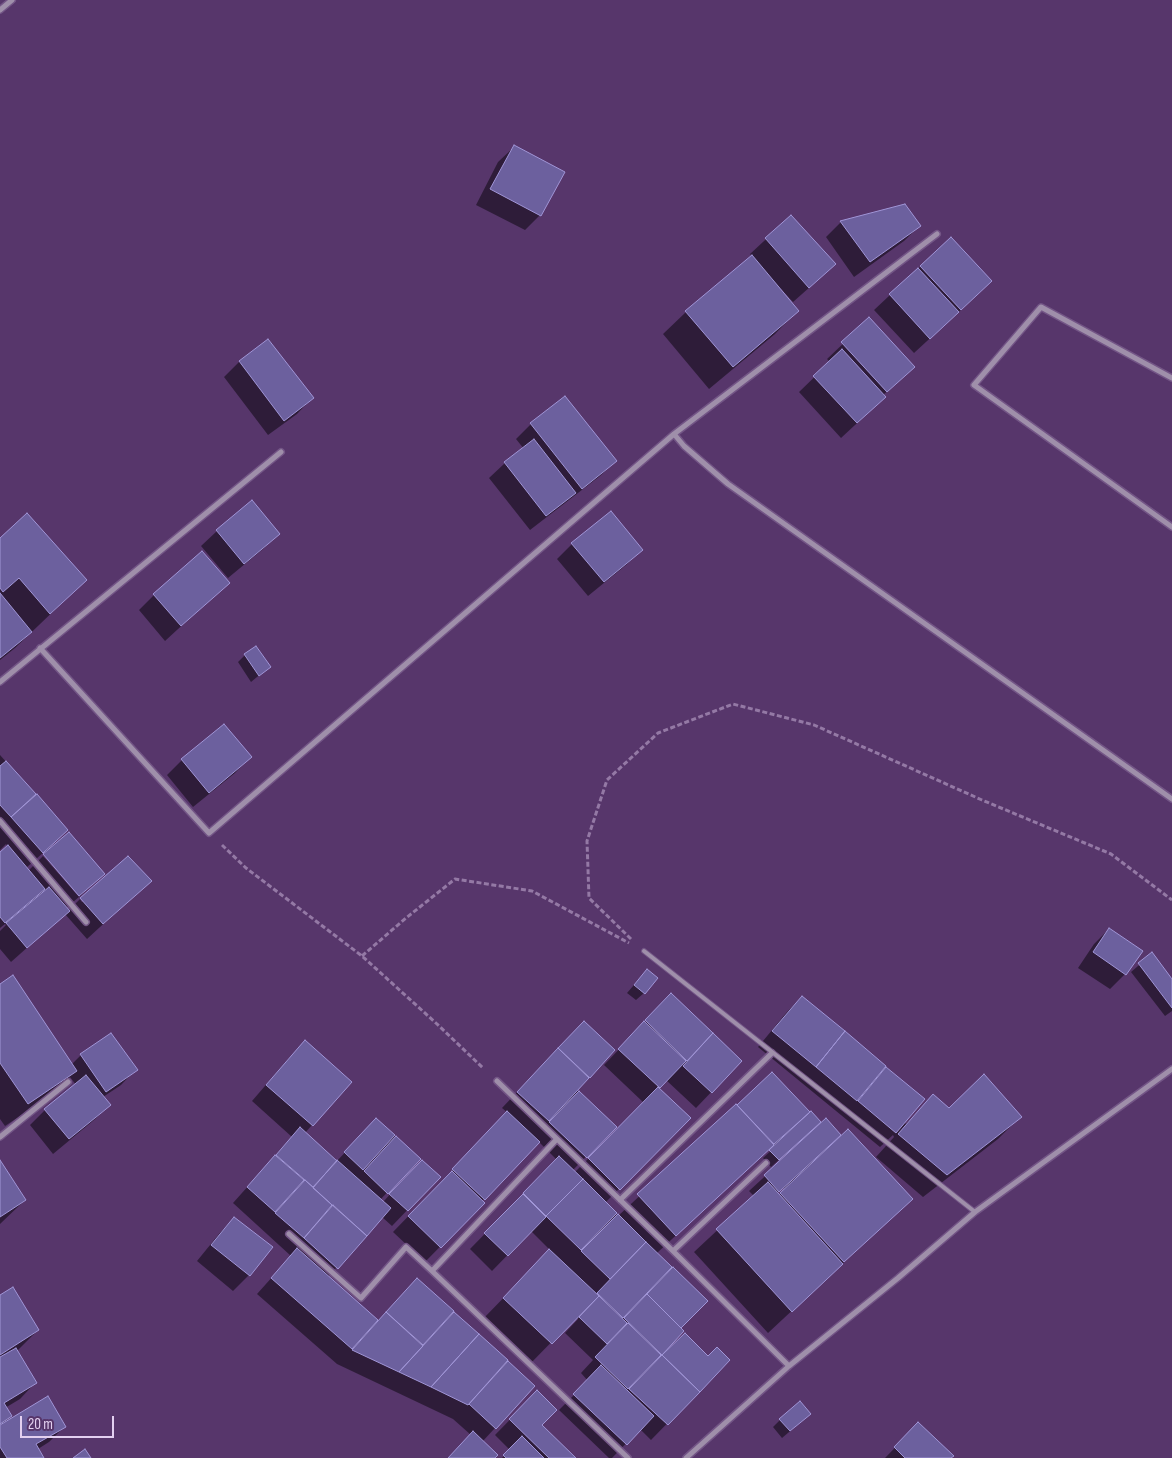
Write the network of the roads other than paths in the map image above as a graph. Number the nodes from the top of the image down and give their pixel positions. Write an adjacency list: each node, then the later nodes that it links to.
1 (12, 0): 2 (street)
2 (0, 10)
3 (937, 234): 5 (street)
4 (1172, 378): 7 (street)
5 (674, 434): 8 (street); 10 (street)
6 (282, 452): 8 (street)
7 (1172, 527)
8 (40, 648): 9 (street)
9 (0, 682)
10 (1172, 799)
11 (0, 821): 12 (street)
12 (86, 922)
13 (644, 951): 14 (lane)
14 (772, 1053): 21 (street); 22 (lane)
15 (1172, 1069): 22 (street)
16 (496, 1081): 19 (street)
17 (68, 1082): 18 (street)
18 (0, 1137)
19 (556, 1140): 21 (street); 25 (street)
20 (766, 1163): 24 (street)
21 (620, 1200): 24 (street)
22 (975, 1212): 26 (street)
23 (289, 1234): 25 (street)
24 (673, 1251): 26 (street)
25 (432, 1271): 27 (street)
26 (789, 1366): 28 (street)
27 (628, 1458)
28 (686, 1458)

